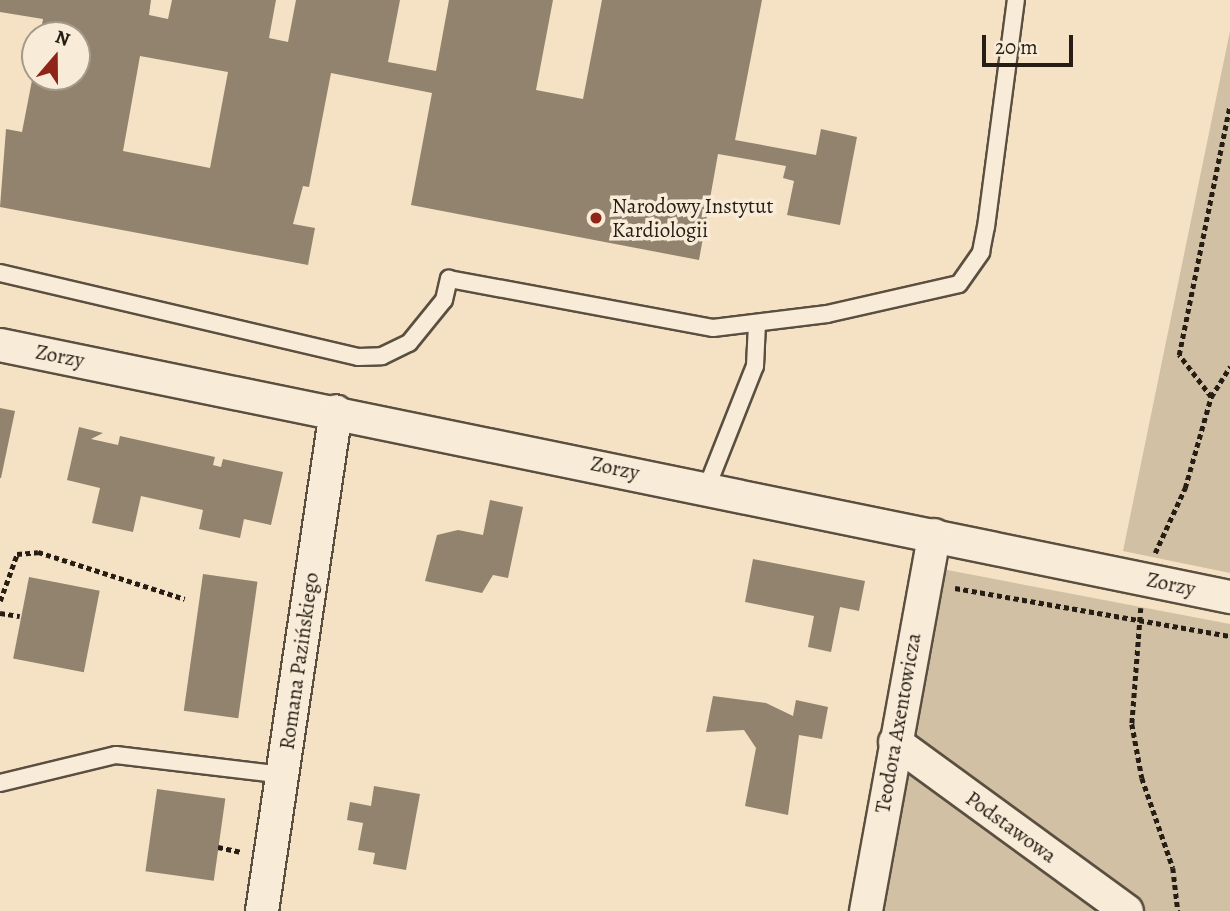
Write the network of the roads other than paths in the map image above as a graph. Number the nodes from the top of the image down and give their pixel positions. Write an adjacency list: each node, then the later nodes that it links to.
1 (1016, 0): 3 (lane)
2 (0, 273): 3 (lane)
3 (757, 324): 6 (lane)
4 (0, 345): 5 (street, Zorzy)
5 (336, 411): 6 (street, Zorzy); 10 (street, Romana Pazińskiego)
6 (708, 487): 7 (street, Zorzy)
7 (934, 535): 8 (street, Zorzy); 9 (street, Teodora Axentowicza)
8 (1230, 597)
9 (895, 743): 13 (street, Teodora Axentowicza); 14 (street, Podstawowa)
10 (283, 775): 11 (lane); 12 (street, Romana Pazińskiego)
11 (0, 783)
12 (262, 911)
13 (866, 911)
14 (1127, 911)

